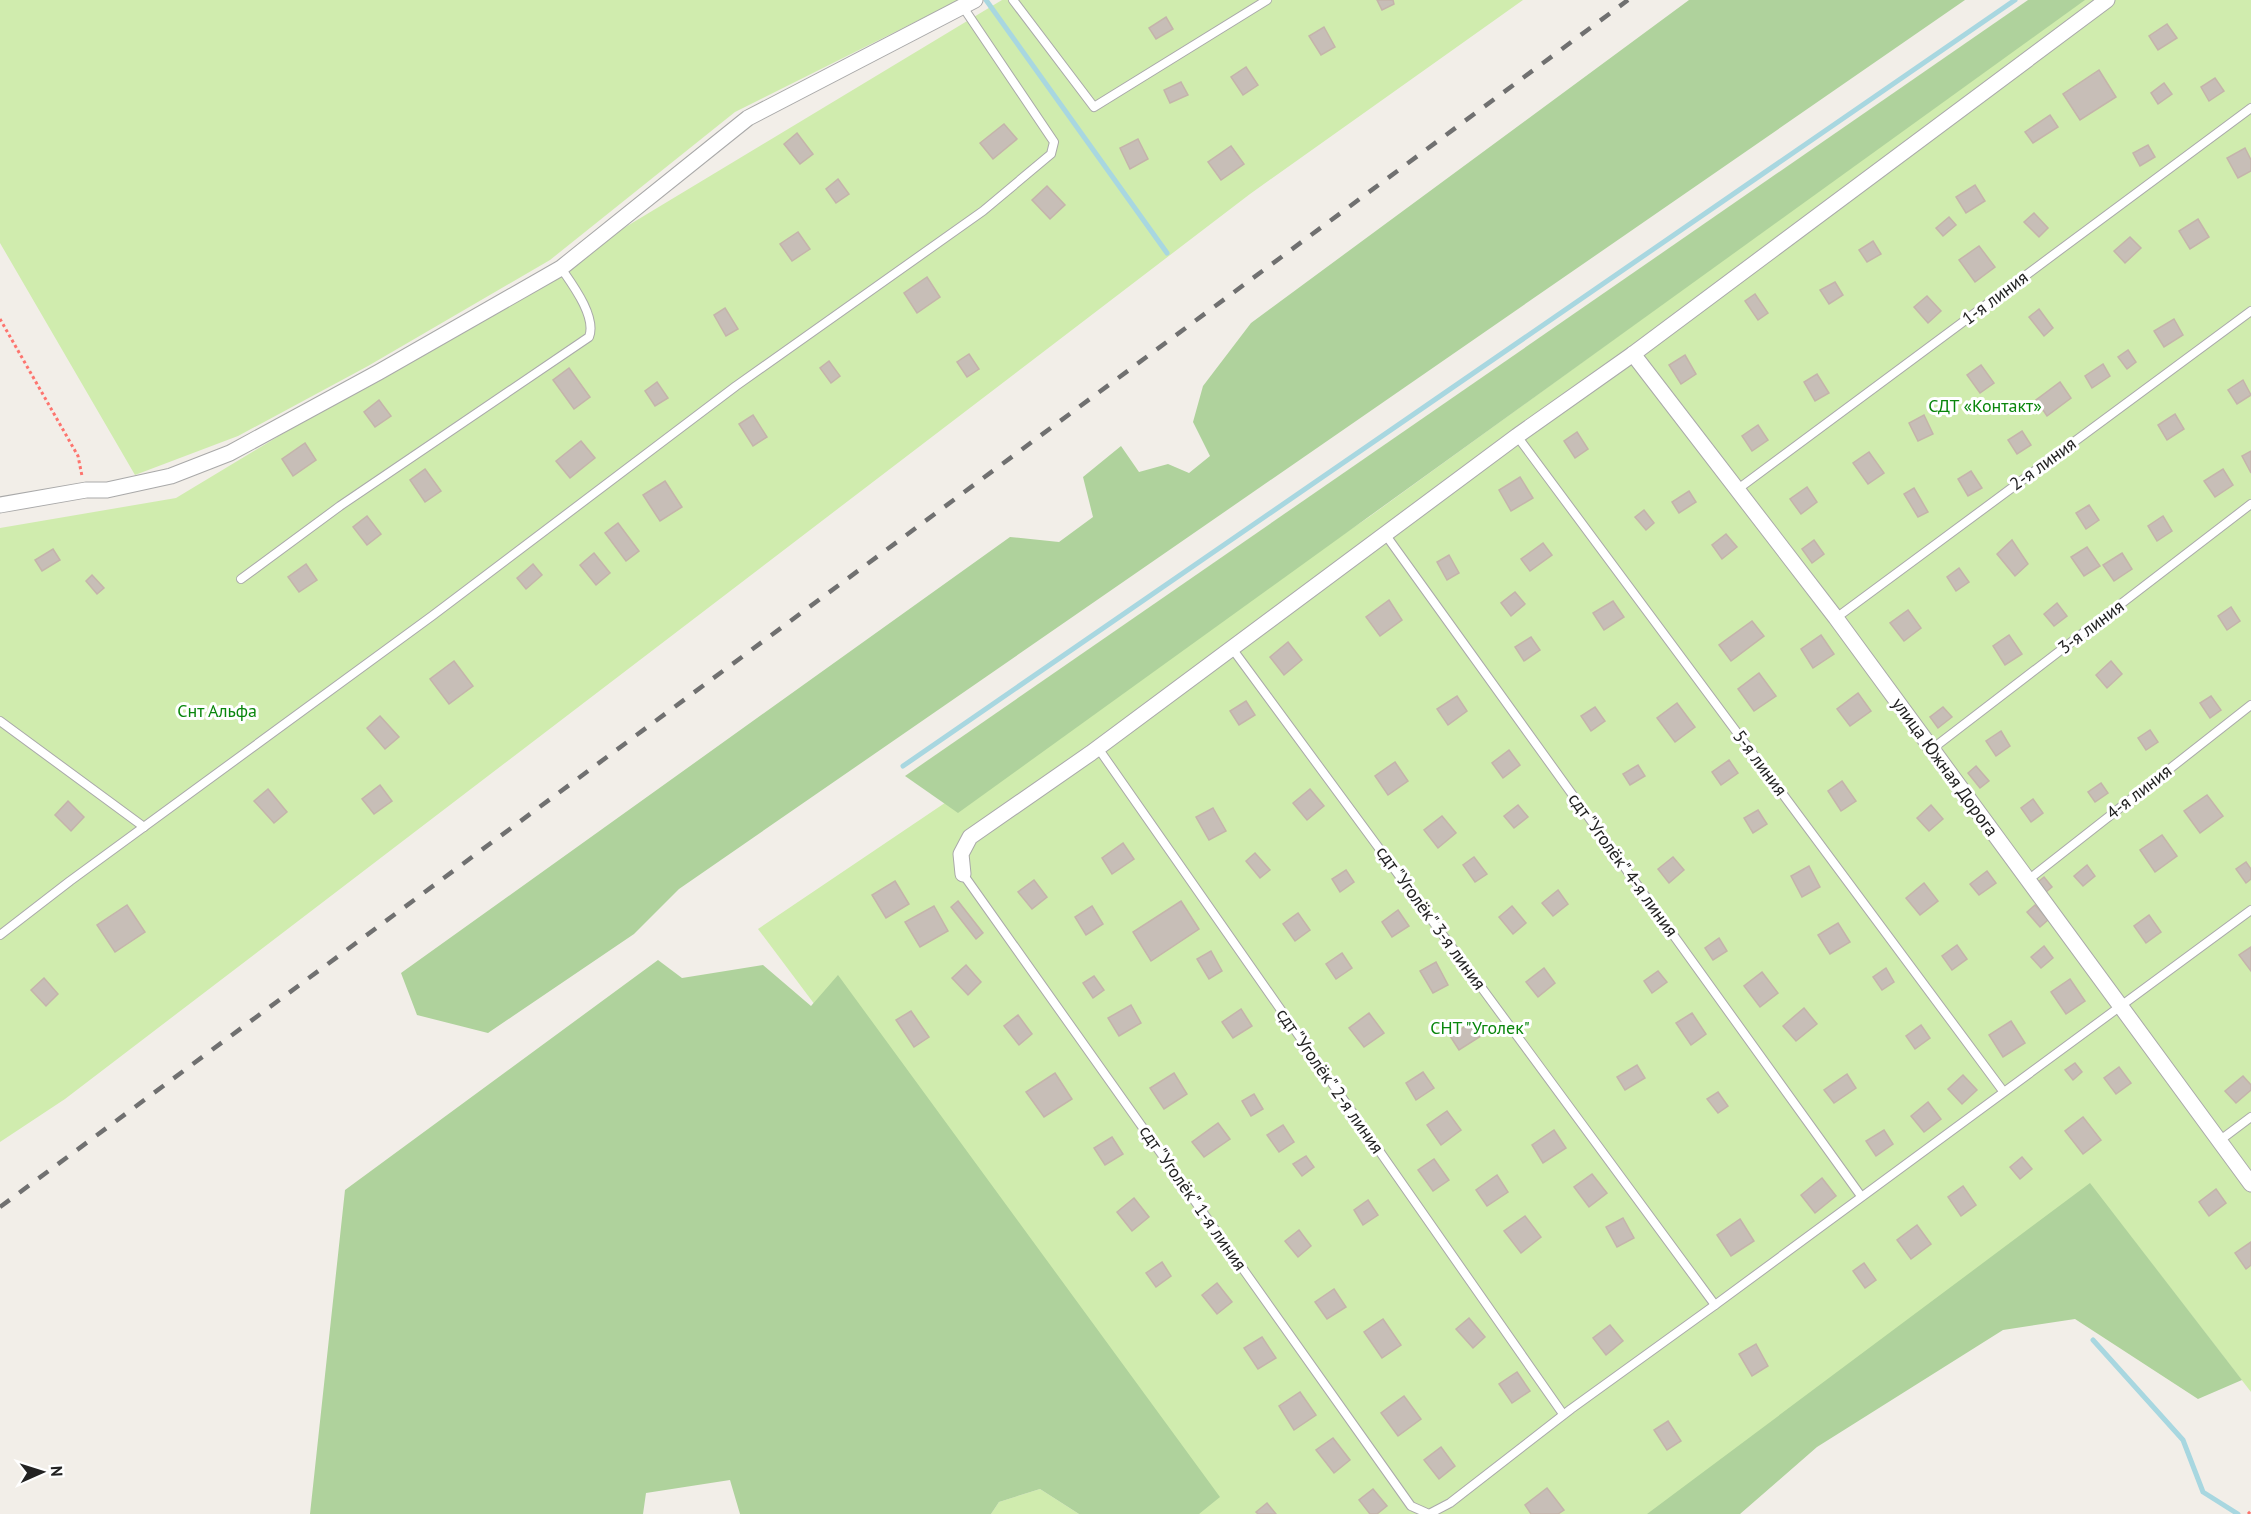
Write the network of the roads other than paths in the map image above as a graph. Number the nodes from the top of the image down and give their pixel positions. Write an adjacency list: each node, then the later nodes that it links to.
1 (1013, 0): 2 (lane)
2 (1267, 0)
3 (2107, 0): 8 (street)
4 (969, 3): 6 (street); 21 (lane)
5 (2251, 108): 10 (lane, 1-я линия)
6 (561, 267): 12 (street); 14 (lane)
7 (2251, 311): 15 (lane, 2-я линия)
8 (1633, 354): 9 (street); 10 (street, улица Южная Дорога)
9 (1517, 436): 13 (street); 27 (lane, 5-я линия)
10 (1738, 489): 15 (street, улица Южная Дорога)
11 (2251, 504): 20 (lane, 3-я линия)
12 (0, 505)
13 (1385, 534): 16 (street); 31 (lane, сдт "Уголёк" 4-я линия)
14 (241, 579)
15 (1836, 618): 20 (street, улица Южная Дорога)
16 (1231, 647): 19 (street); 32 (lane, сдт "Уголёк" 3-я линия)
17 (2251, 705): 23 (lane, 4-я линия)
18 (0, 722): 21 (lane)
19 (1098, 748): 22 (street); 33 (lane, сдт "Уголёк" 2-я линия)
20 (1932, 749): 23 (street, улица Южная Дорога)
21 (144, 828): 25 (lane)
22 (963, 874): 34 (lane, сдт "Уголёк" 1-я линия)
23 (2028, 880): 26 (street, улица Южная Дорога)
24 (2251, 910): 26 (lane)
25 (0, 935)
26 (2121, 1006): 27 (lane); 29 (street, улица Южная Дорога)
27 (2003, 1091): 31 (lane)
28 (2251, 1117): 29 (lane)
29 (2219, 1141): 30 (street, улица Южная Дорога)
30 (2251, 1184)
31 (1861, 1196): 32 (lane)
32 (1715, 1305): 33 (lane)
33 (1563, 1414): 34 (lane)
34 (1429, 1514)

